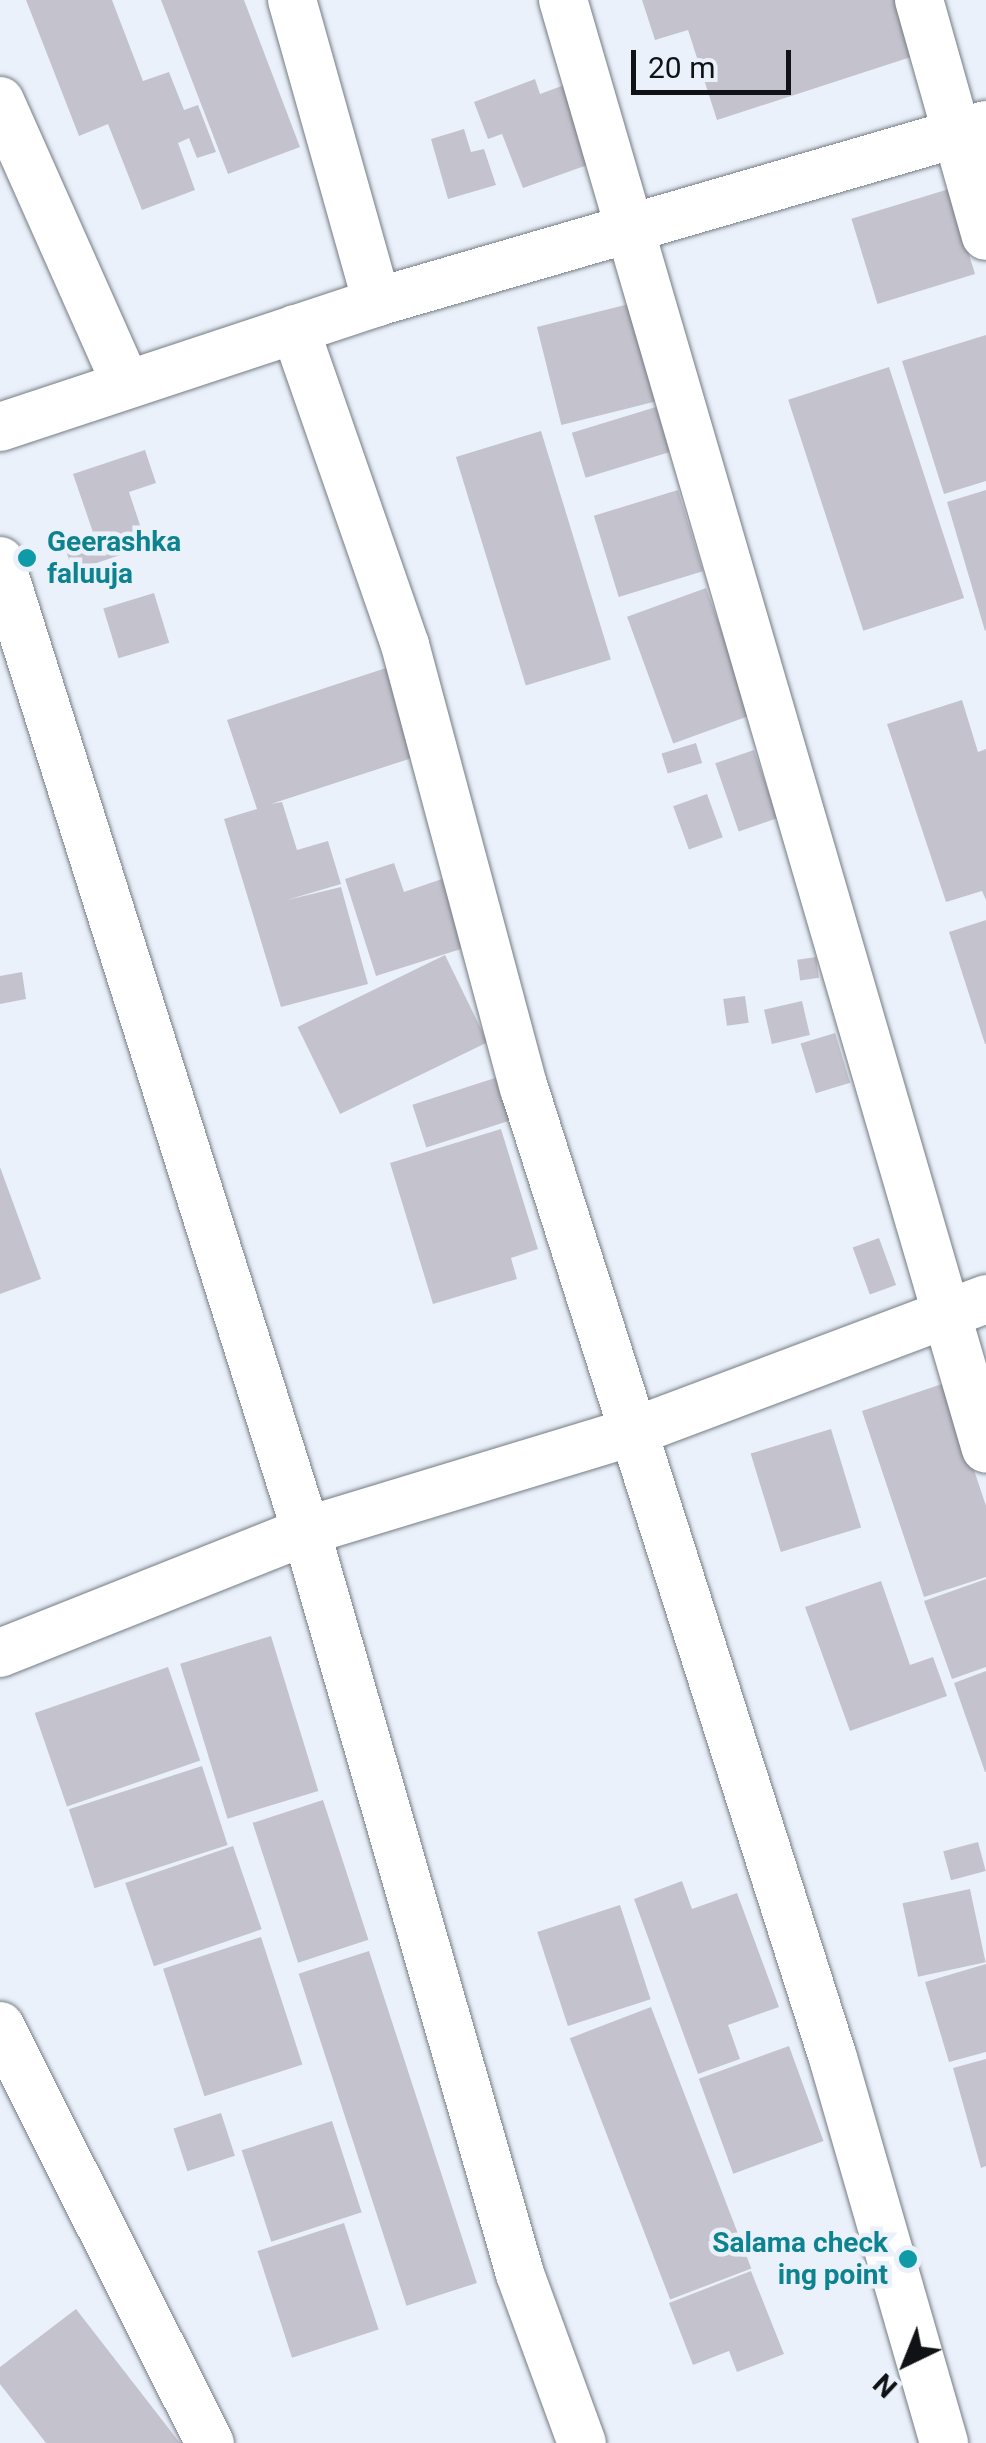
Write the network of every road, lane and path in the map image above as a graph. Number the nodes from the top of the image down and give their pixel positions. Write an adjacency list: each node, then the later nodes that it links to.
1 (292, 0): 8 (street)
2 (563, 0): 6 (street)
3 (919, 0): 5 (street)
4 (0, 102): 10 (street)
5 (972, 129): 6 (street); 7 (street)
6 (634, 226): 8 (street); 13 (street)
7 (986, 236)
8 (377, 302): 9 (street)
9 (295, 328): 10 (street); 14 (street)
10 (126, 384): 11 (street)
11 (0, 427)
12 (0, 561): 16 (street)
13 (966, 1308): 14 (street); 15 (street)
14 (635, 1431): 16 (street); 21 (street)
15 (986, 1450)
16 (306, 1530): 17 (street); 20 (street)
17 (0, 1653)
18 (0, 2026): 19 (street)
19 (210, 2443)
20 (582, 2443)
21 (944, 2443)

